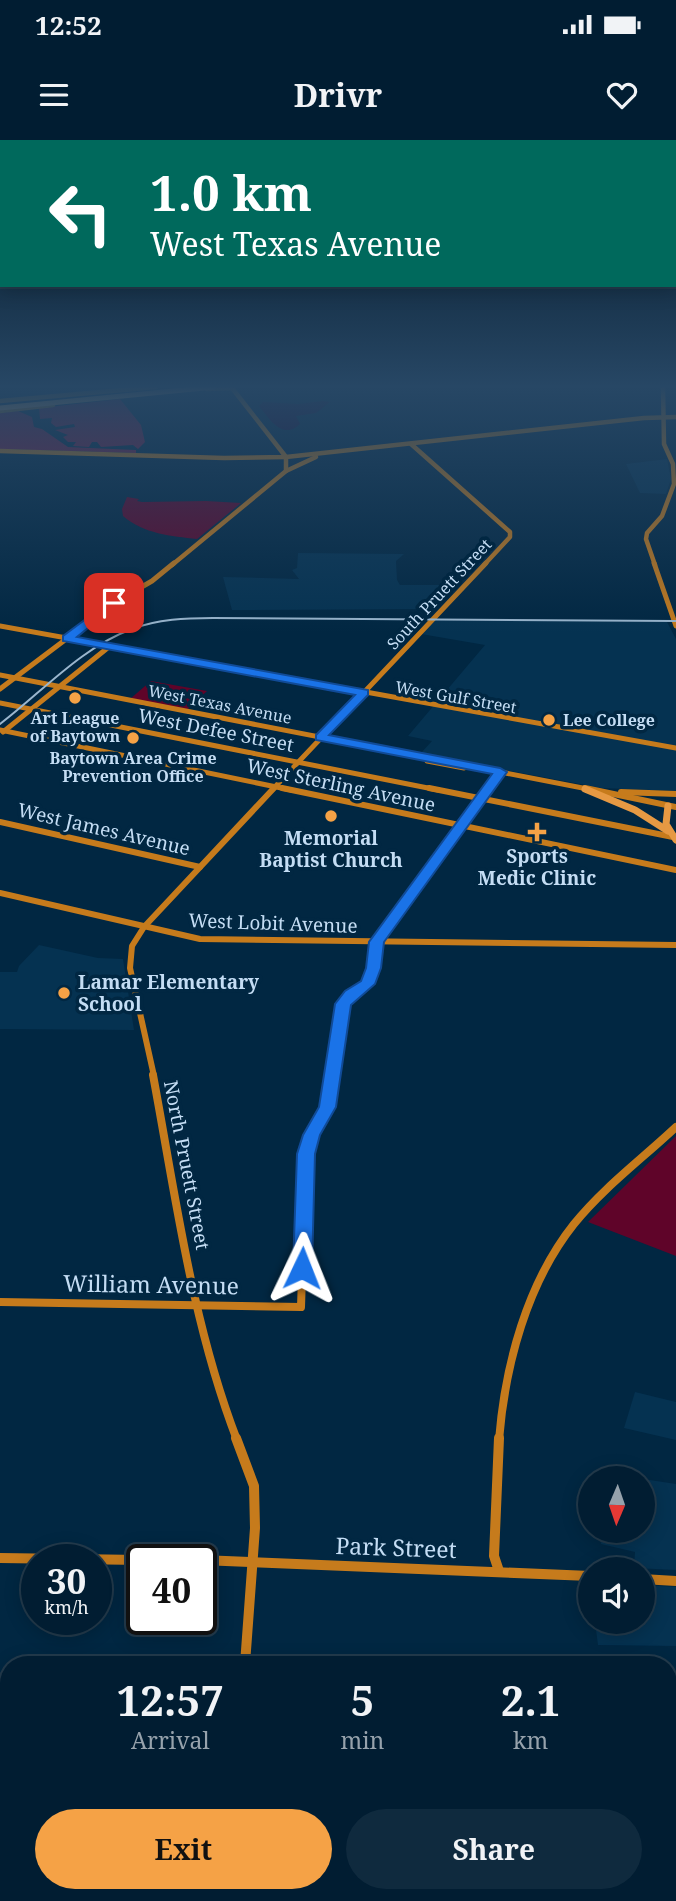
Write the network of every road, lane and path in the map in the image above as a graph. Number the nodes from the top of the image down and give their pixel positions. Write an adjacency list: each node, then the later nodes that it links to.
1 (290, 469): 4 (street)
2 (439, 469): 13 (street, South Pruett Street)
3 (673, 469): 6 (street)
4 (286, 471): 7 (street)
5 (0, 626): 7 (street, West Gulf Street)
6 (676, 626)
7 (67, 638): 8 (street, West Gulf Street); 10 (street)
8 (110, 646): 11 (street); 13 (street, West Gulf Street)
9 (0, 675): 10 (street, West Texas Avenue)
10 (15, 678): 11 (street, West Texas Avenue); 12 (street)
11 (59, 687): 15 (street); 17 (street, West Texas Avenue)
12 (0, 690)
13 (364, 693): 17 (street, South Pruett Street); 18 (street, West Gulf Street)
14 (0, 703): 15 (street, West Defee Street)
15 (32, 709): 16 (street); 19 (street, West Defee Street)
16 (2, 731): 21 (street, West Sterling Avenue)
17 (321, 737): 19 (street, North Pruett Street); 20 (street, West Texas Avenue)
18 (676, 748)
19 (299, 762): 21 (street, North Pruett Street); 24 (street, West Defee Street)
20 (500, 772): 22 (street, West Texas Avenue); 24 (street)
21 (274, 787): 28 (street, West Sterling Avenue); 30 (street, North Pruett Street)
22 (585, 789): 23 (street); 26 (street, West Texas Avenue); 29 (main road)
23 (676, 794)
24 (482, 799): 28 (street); 29 (street, West Defee Street)
25 (676, 801): 26 (street)
26 (672, 806): 29 (main road)
27 (0, 822): 30 (street, West James Avenue)
28 (463, 826): 31 (street, West Sterling Avenue); 34 (street)
29 (673, 836)
30 (200, 867): 33 (street, North Pruett Street)
31 (676, 870)
32 (0, 893): 33 (street, West Lobit Avenue)
33 (144, 927): 34 (street, West Lobit Avenue); 38 (street, North Pruett Street)
34 (376, 942): 35 (street, West Lobit Avenue); 38 (street, William Avenue)
35 (676, 945)
36 (676, 1127): 43 (street)
37 (0, 1302): 38 (street, William Avenue)
38 (195, 1304): 42 (street, North Pruett Street)
39 (0, 1558): 40 (street)
40 (126, 1560)
41 (217, 1560): 42 (street, Park Street)
42 (252, 1561): 43 (street, Park Street); 47 (street, North Pruett Street)
43 (499, 1571): 44 (street, Park Street)
44 (578, 1575)
45 (655, 1580): 46 (street)
46 (676, 1581)
47 (246, 1656)

